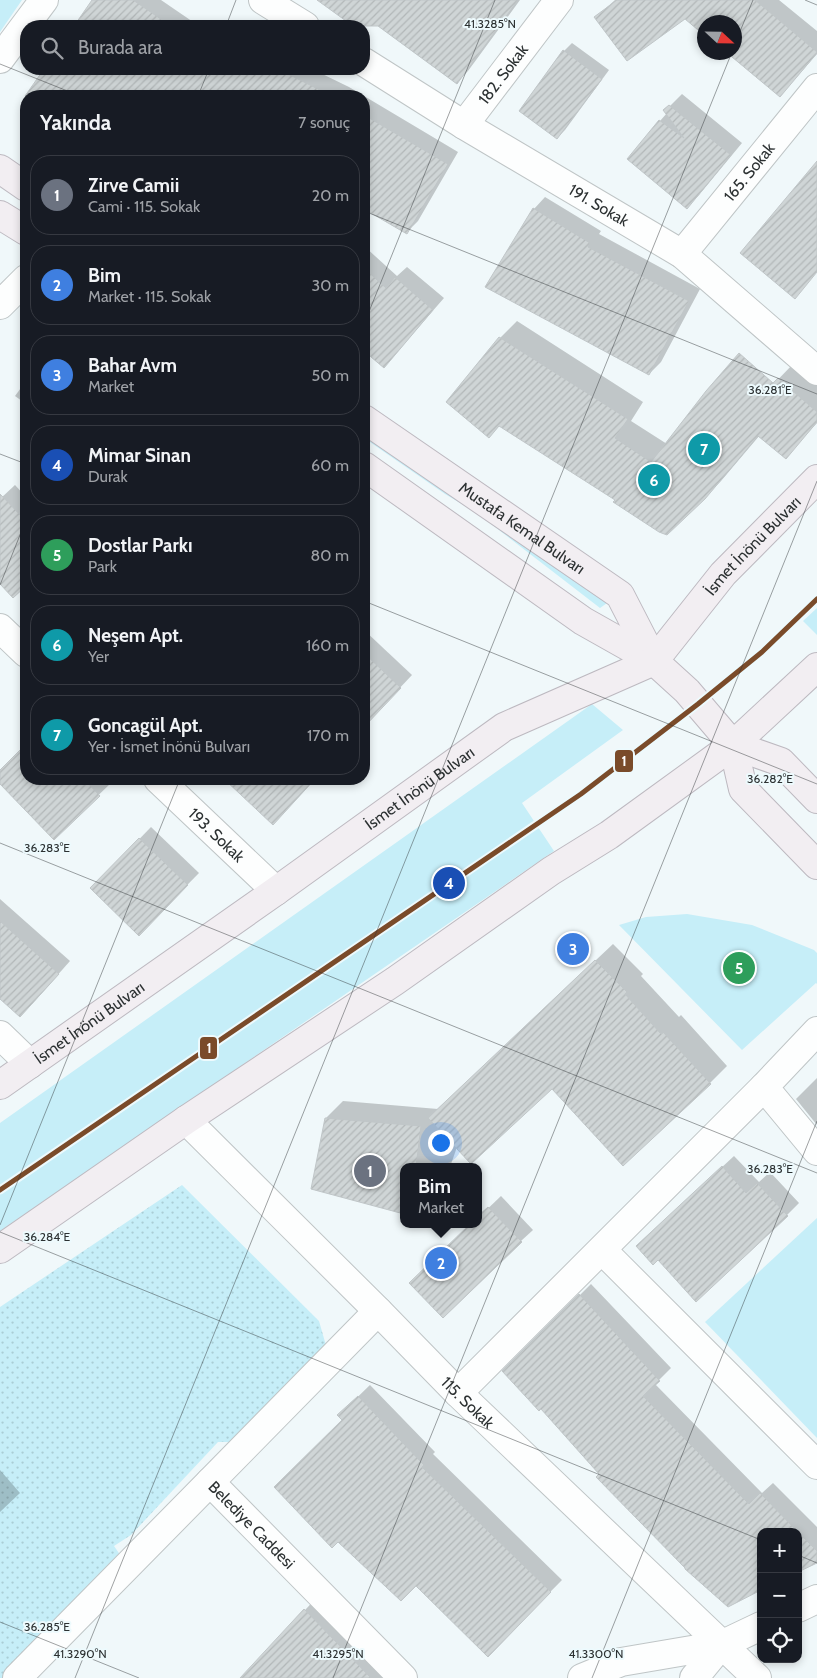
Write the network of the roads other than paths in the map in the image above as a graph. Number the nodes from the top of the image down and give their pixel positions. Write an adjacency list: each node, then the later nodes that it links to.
1 (44, 0): 4 (street)
2 (263, 0): 5 (street)
3 (559, 0): 10 (street, 182. Sokak)
4 (29, 20)
5 (296, 20)
6 (20, 32): 7 (street)
7 (0, 59)
8 (370, 66): 10 (street, 191. Sokak)
9 (817, 88): 15 (street, 165. Sokak)
10 (464, 125): 15 (street, 191. Sokak)
11 (0, 169): 12 (main road)
12 (20, 183)
13 (0, 215): 14 (main road)
14 (20, 227)
15 (682, 254): 18 (street, 191. Sokak)
16 (20, 285): 17 (street)
17 (0, 305)
18 (817, 371)
19 (370, 423): 24 (main road, Mustafa Kemal Bulvarı)
20 (370, 470): 24 (main road, Mustafa Kemal Bulvarı)
21 (817, 479): 24 (main road, İsmet İnönü Bulvarı)
22 (0, 628): 23 (street)
23 (20, 647)
24 (654, 661): 26 (main road, Mustafa Kemal Bulvarı); 30 (main road, İsmet İnönü Bulvarı)
25 (817, 667): 26 (main road)
26 (733, 745): 28 (main road); 29 (main road, Mustafa Kemal Bulvarı); 36 (main road)
27 (164, 785): 30 (street, 193. Sokak)
28 (817, 799)
29 (817, 866)
30 (276, 891): 33 (main road, İsmet İnönü Bulvarı)
31 (817, 1031): 35 (street)
32 (0, 1035): 33 (street)
33 (30, 1064): 34 (main road, İsmet İnönü Bulvarı)
34 (0, 1085)
35 (764, 1087): 37 (street); 39 (street)
36 (186, 1120): 38 (main road); 40 (street, 115. Sokak)
37 (817, 1151)
38 (0, 1250)
39 (602, 1250): 41 (street); 42 (street)
40 (378, 1311): 41 (street, 115. Sokak); 43 (street)
41 (458, 1393): 47 (street, 115. Sokak)
42 (817, 1465)
43 (210, 1482): 48 (street, Belediye Caddesi); 49 (street, Belediye Caddesi)
44 (817, 1599): 45 (street)
45 (802, 1606)
46 (757, 1628): 47 (street)
47 (721, 1645): 50 (street); 51 (street); 52 (street, 115. Sokak)
48 (16, 1678)
49 (403, 1678)
50 (582, 1678)
51 (694, 1678)
52 (757, 1678)

